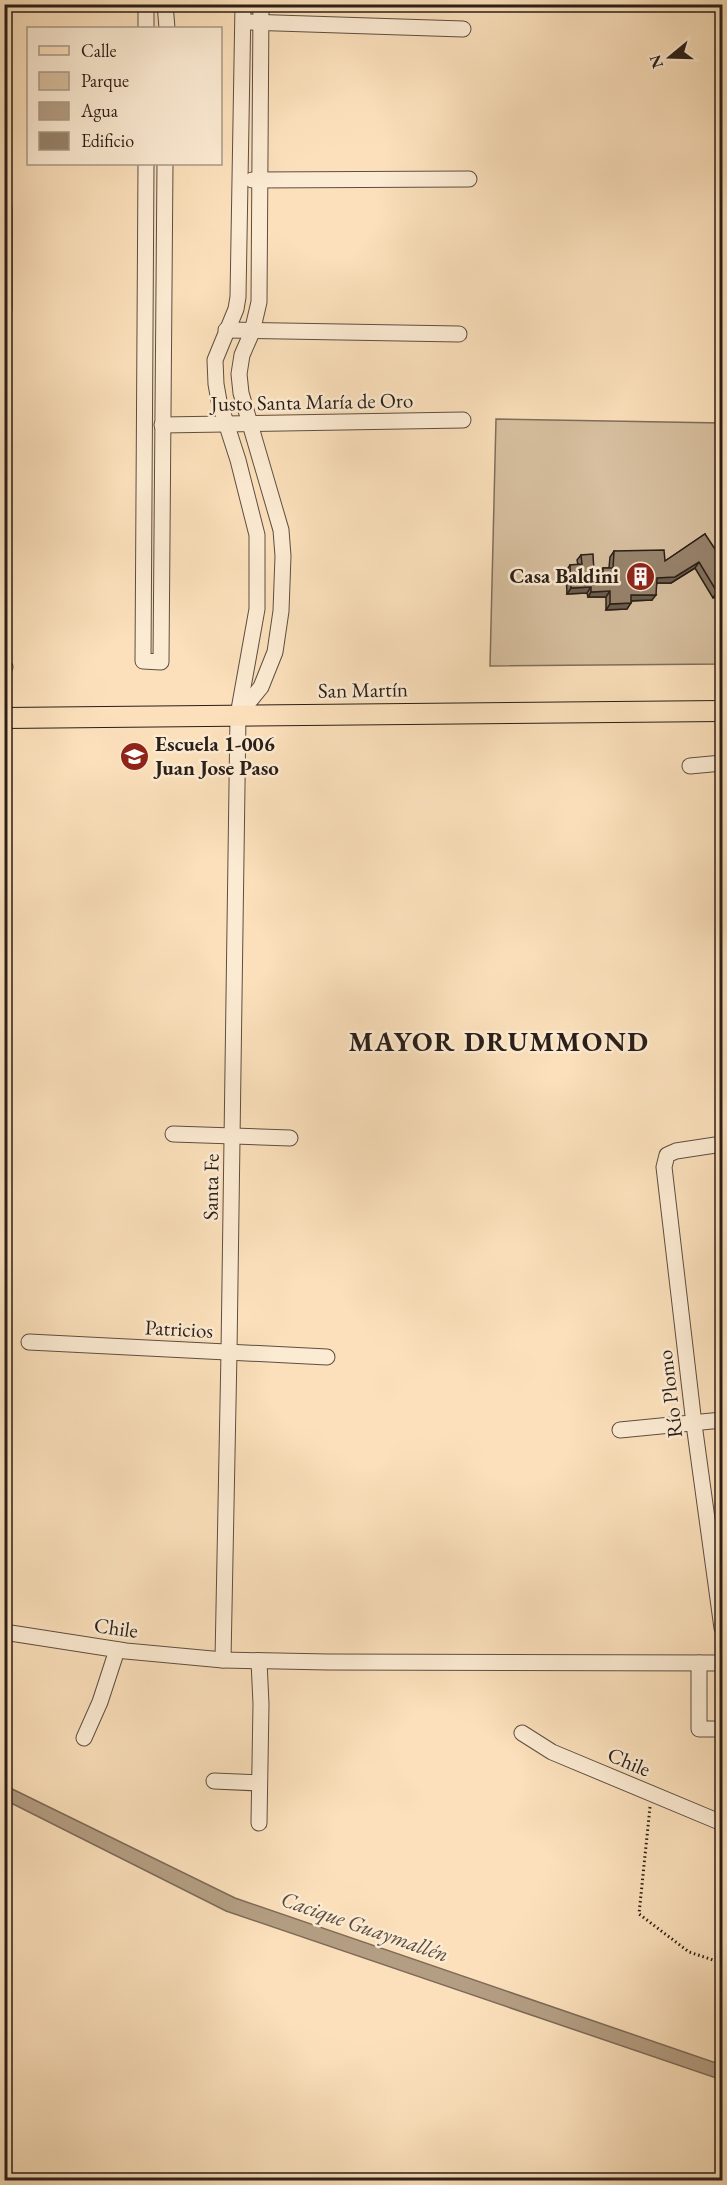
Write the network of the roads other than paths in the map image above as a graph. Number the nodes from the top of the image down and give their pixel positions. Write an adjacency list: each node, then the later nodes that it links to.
1 (146, 4): 7 (street)
2 (165, 4): 8 (street)
3 (243, 4): 5 (street, Santa Fe)
4 (261, 4): 6 (street)
5 (242, 22): 6 (street); 13 (street, Santa Fe)
6 (260, 23): 9 (street); 14 (street)
7 (146, 27)
8 (166, 27)
9 (463, 29)
10 (146, 165): 23 (street)
11 (165, 165): 23 (street)
12 (469, 179): 14 (street)
13 (240, 180): 14 (street); 17 (street, Santa Fe)
14 (261, 180): 18 (street)
15 (5, 208): 16 (street)
16 (4, 309)
17 (226, 330): 18 (street); 22 (street, Santa Fe)
18 (252, 332): 19 (street); 21 (street)
19 (459, 334)
20 (463, 420): 21 (street, Justo Santa María de Oro)
21 (250, 423): 22 (street, Justo Santa María de Oro); 24 (street)
22 (226, 424): 23 (street, Justo Santa María de Oro); 25 (street, Santa Fe)
23 (162, 425)
24 (281, 530): 25 (street); 27 (street)
25 (257, 535): 26 (street, Santa Fe)
26 (250, 649): 27 (street); 29 (street, Santa Fe)
27 (275, 652): 29 (street)
28 (723, 711): 29 (main road, San Martín)
29 (238, 715): 30 (main road, San Martín); 34 (street, Santa Fe)
30 (4, 718)
31 (723, 763): 32 (street)
32 (690, 766)
33 (172, 1134): 34 (street)
34 (232, 1136): 35 (street); 38 (street, Santa Fe)
35 (291, 1138)
36 (723, 1144): 41 (street, Río Plomo)
37 (28, 1342): 38 (street, Patricios)
38 (230, 1352): 39 (street, Patricios); 46 (street, Santa Fe)
39 (327, 1357)
40 (723, 1420): 41 (street)
41 (694, 1424): 42 (street); 43 (street, Río Plomo)
42 (620, 1430)
43 (723, 1628)
44 (4, 1632): 45 (street, Chile)
45 (117, 1650): 46 (street, Chile); 52 (street)
46 (223, 1660): 47 (street, Chile)
47 (259, 1661): 48 (street, Chile); 54 (street)
48 (699, 1663): 49 (street, Chile); 50 (street)
49 (723, 1663)
50 (723, 1729)
51 (522, 1733): 56 (street, Chile)
52 (84, 1738)
53 (214, 1781): 54 (street)
54 (259, 1783): 55 (street)
55 (259, 1823)
56 (723, 1823)

